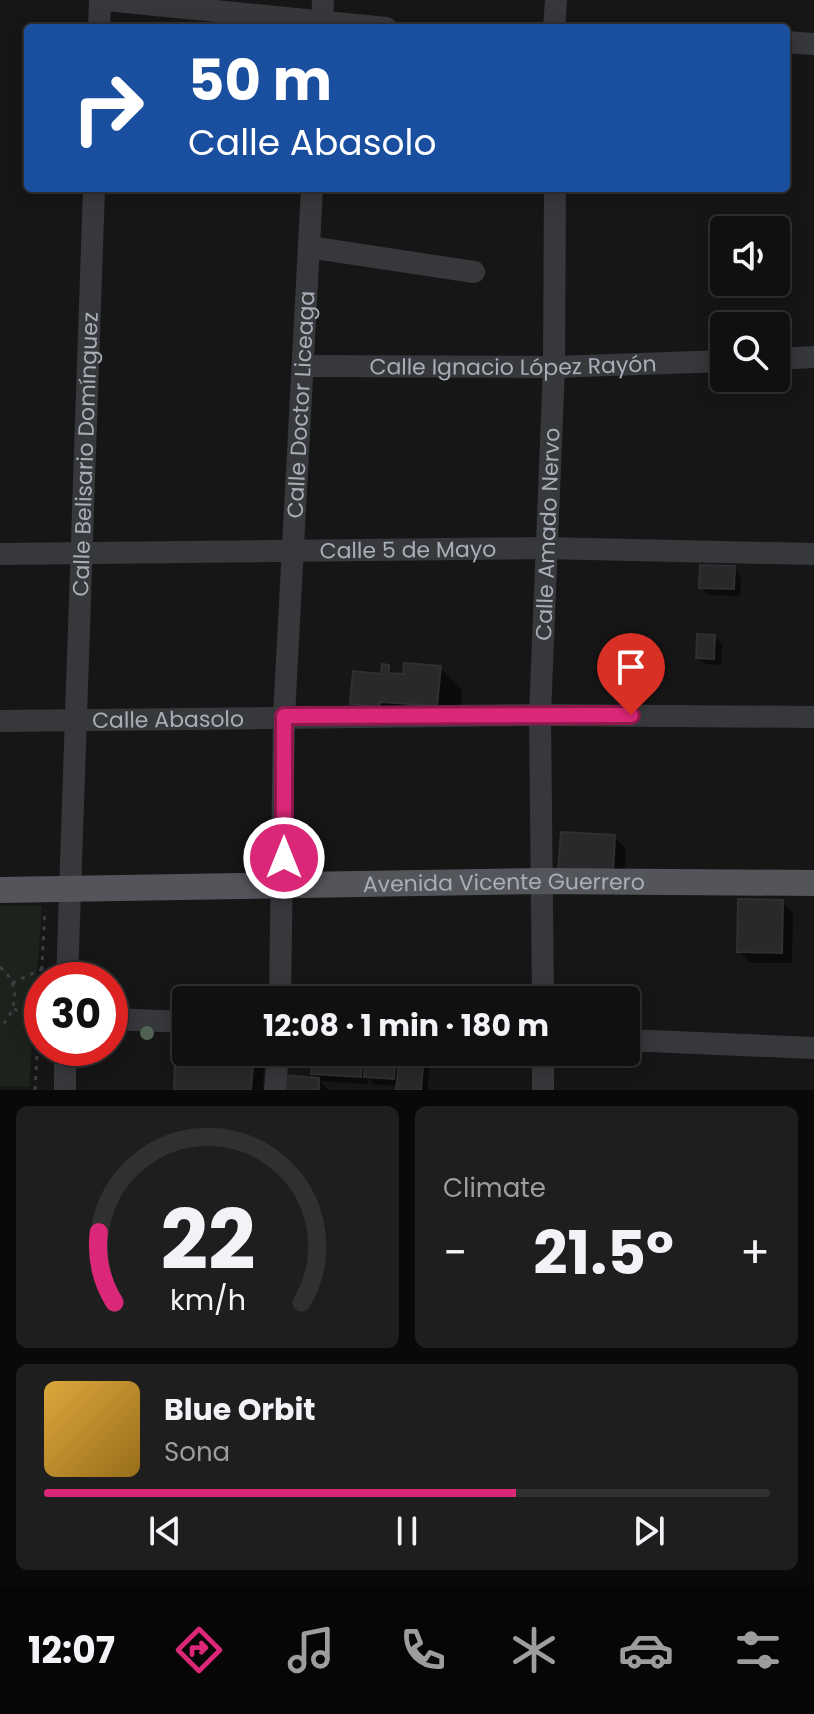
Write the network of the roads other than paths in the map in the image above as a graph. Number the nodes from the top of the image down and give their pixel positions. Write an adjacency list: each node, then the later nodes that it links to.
1 (102, 0): 4 (street); 5 (street)
2 (323, 0): 6 (street)
3 (556, 0): 7 (street)
4 (99, 24)
5 (305, 24)
6 (322, 24)
7 (554, 24)
8 (790, 42): 9 (street)
9 (814, 44)
10 (94, 192): 23 (street, Calle Belisario Domínguez)
11 (312, 192): 13 (street, Calle Doctor Liceaga)
12 (555, 192): 19 (street, Calle Amado Nervo)
13 (309, 247): 14 (street); 18 (street, Calle Doctor Liceaga)
14 (474, 272)
15 (814, 357): 16 (street)
16 (790, 358)
17 (710, 361): 19 (street, Calle Ignacio López Rayón)
18 (303, 366): 19 (street, Calle Ignacio López Rayón); 21 (street, Calle Doctor Liceaga)
19 (554, 367): 20 (street, Calle Amado Nervo)
20 (544, 548): 21 (street, Calle 5 de Mayo); 24 (street, Calle 5 de Mayo); 25 (street, Calle Amado Nervo)
21 (294, 550): 23 (street, Calle 5 de Mayo); 26 (street, Calle Doctor Liceaga)
22 (0, 554): 23 (street, Calle 5 de Mayo)
23 (83, 554): 29 (street, Calle Belisario Domínguez)
24 (814, 554)
25 (540, 715): 26 (street, Calle Abasolo); 27 (street, Calle Abasolo); 30 (street, Calle Amado Nervo)
26 (284, 716): 29 (street, Calle Abasolo); 32 (street, Calle Doctor Liceaga)
27 (814, 717)
28 (0, 721): 29 (street, Calle Abasolo)
29 (77, 721): 34 (street, Calle Belisario Domínguez)
30 (544, 881): 31 (main road, Avenida Vicente Guerrero); 32 (main road, Avenida Vicente Guerrero); 37 (street, Calle Amado Nervo)
31 (814, 883)
32 (284, 887): 34 (main road, Avenida Vicente Guerrero); 36 (street, Calle Doctor Liceaga)
33 (0, 890): 34 (main road, Avenida Vicente Guerrero)
34 (70, 890): 35 (street, Calle Belisario Domínguez)
35 (68, 962)
36 (280, 986)
37 (543, 986)
38 (128, 1020): 39 (street)
39 (172, 1021)
40 (640, 1041): 41 (street)
41 (814, 1048)
42 (65, 1066): 45 (street)
43 (277, 1066): 46 (street)
44 (543, 1066): 47 (street)
45 (65, 1090)
46 (275, 1090)
47 (543, 1090)

